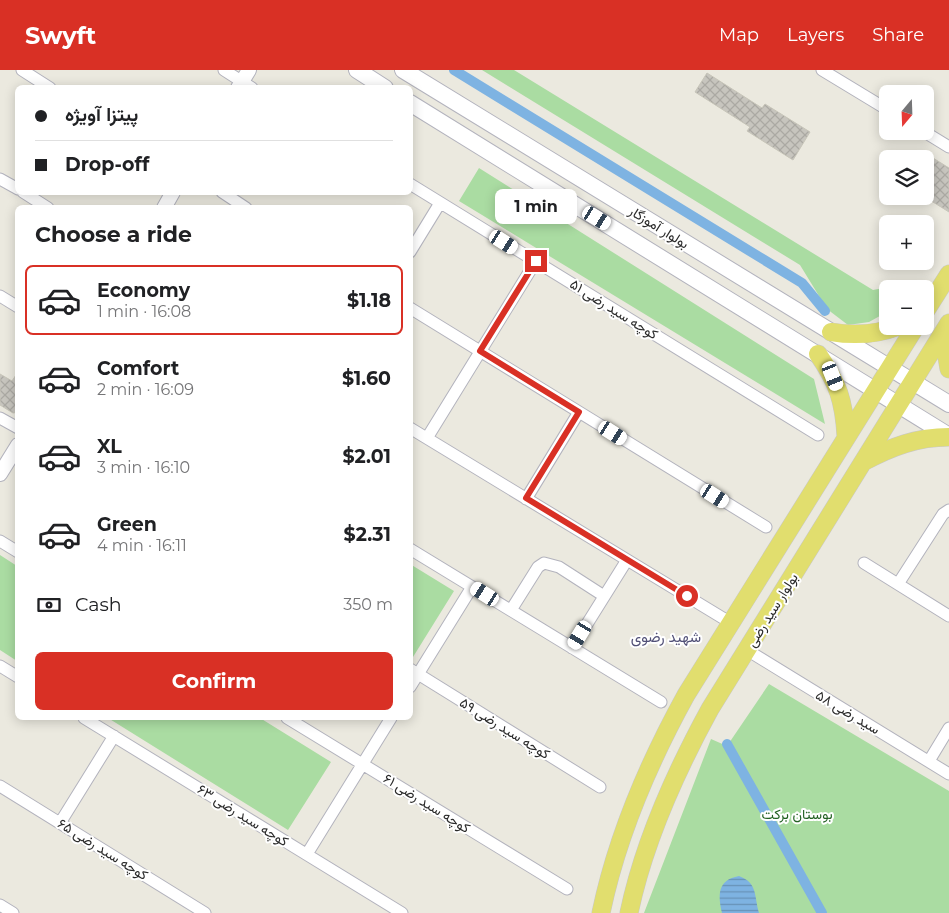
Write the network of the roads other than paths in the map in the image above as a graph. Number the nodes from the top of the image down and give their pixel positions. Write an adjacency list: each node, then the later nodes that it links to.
1 (22, 70): 7 (street)
2 (224, 70): 6 (street)
3 (357, 70): 8 (main road)
4 (403, 70): 29 (main road, بولوار آموزگار)
5 (822, 70): 10 (street)
6 (245, 82)
7 (45, 85)
8 (380, 85)
9 (413, 105): 33 (main road, بولوار آموزگار)
10 (879, 105)
11 (934, 138): 12 (street)
12 (949, 147)
13 (0, 178): 15 (street)
14 (413, 186): 18 (street, کوچه سید رضی ۵۱)
15 (15, 187)
16 (28, 195): 19 (street)
17 (226, 195): 20 (street)
18 (440, 203): 21 (street); 22 (street, کوچه سید رضی ۵۱)
19 (43, 205)
20 (242, 205)
21 (413, 247)
22 (536, 261): 32 (street); 44 (street, کوچه سید رضی ۵۱)
23 (949, 274): 25 (main road)
24 (0, 296): 26 (street)
25 (934, 298)
26 (15, 305)
27 (413, 310): 32 (street)
28 (946, 328): 35 (main road); 36 (main road, بولوار سید رضی)
29 (831, 332): 30 (main road); 34 (main road, بولوار آموزگار)
30 (879, 333)
31 (910, 335): 34 (main road)
32 (480, 351): 40 (street); 47 (street)
33 (818, 354): 37 (main road, بولوار آموزگار); 45 (main road)
34 (889, 368): 36 (main road, بولوار آموزگار); 37 (main road, بولوار سید رضی)
35 (949, 370)
36 (913, 382): 38 (main road); 39 (main road, بولوار سید رضی)
37 (875, 390): 39 (main road, بولوار آموزگار); 45 (main road, بولوار سید رضی)
38 (949, 404)
39 (898, 405): 46 (main road); 49 (main road, بولوار سید رضی)
40 (579, 412): 51 (street); 53 (street)
41 (0, 418): 42 (street)
42 (15, 426)
43 (413, 430): 47 (street)
44 (818, 435)
45 (846, 436): 64 (main road, بولوار سید رضی)
46 (949, 436): 49 (main road)
47 (427, 438): 51 (street)
48 (15, 450): 50 (street)
49 (863, 462): 66 (main road, بولوار سید رضی)
50 (0, 474)
51 (526, 498): 57 (street)
52 (948, 509): 59 (street)
53 (766, 527)
54 (0, 541): 55 (street)
55 (15, 550)
56 (413, 550): 60 (street)
57 (627, 560): 61 (street); 64 (street)
58 (864, 563): 59 (street)
59 (898, 584): 63 (street)
60 (472, 586): 62 (street); 68 (street)
61 (604, 596): 62 (street); 65 (street)
62 (511, 610): 65 (street)
63 (949, 616)
64 (731, 623): 88 (main road, بولوار سید رضی)
65 (572, 648): 70 (street)
66 (747, 650): 76 (street, سید رضی ۵۸); 89 (main road, بولوار سید رضی)
67 (0, 666): 69 (street)
68 (414, 671): 80 (street, کوچه سید رضی ۵۹)
69 (15, 675)
70 (661, 702)
71 (87, 720): 75 (street, کوچه سید رضی ۶۳)
72 (291, 720): 77 (street, کوچه سید رضی ۶۱)
73 (390, 720): 77 (street)
74 (949, 728): 76 (street)
75 (114, 736): 81 (street); 82 (street, کوچه سید رضی ۶۳)
76 (928, 761): 78 (street, سید رضی ۵۸)
77 (363, 764): 82 (street); 83 (street, کوچه سید رضی ۶۱)
78 (949, 774)
79 (0, 786): 81 (street, کوچه سید رضی ۶۵)
80 (600, 787)
81 (60, 823): 86 (street, کوچه سید رضی ۶۵)
82 (307, 854): 87 (street, کوچه سید رضی ۶۳)
83 (567, 889)
84 (0, 905): 85 (street)
85 (13, 913)
86 (205, 913)
87 (402, 913)
88 (601, 913)
89 (629, 913)

